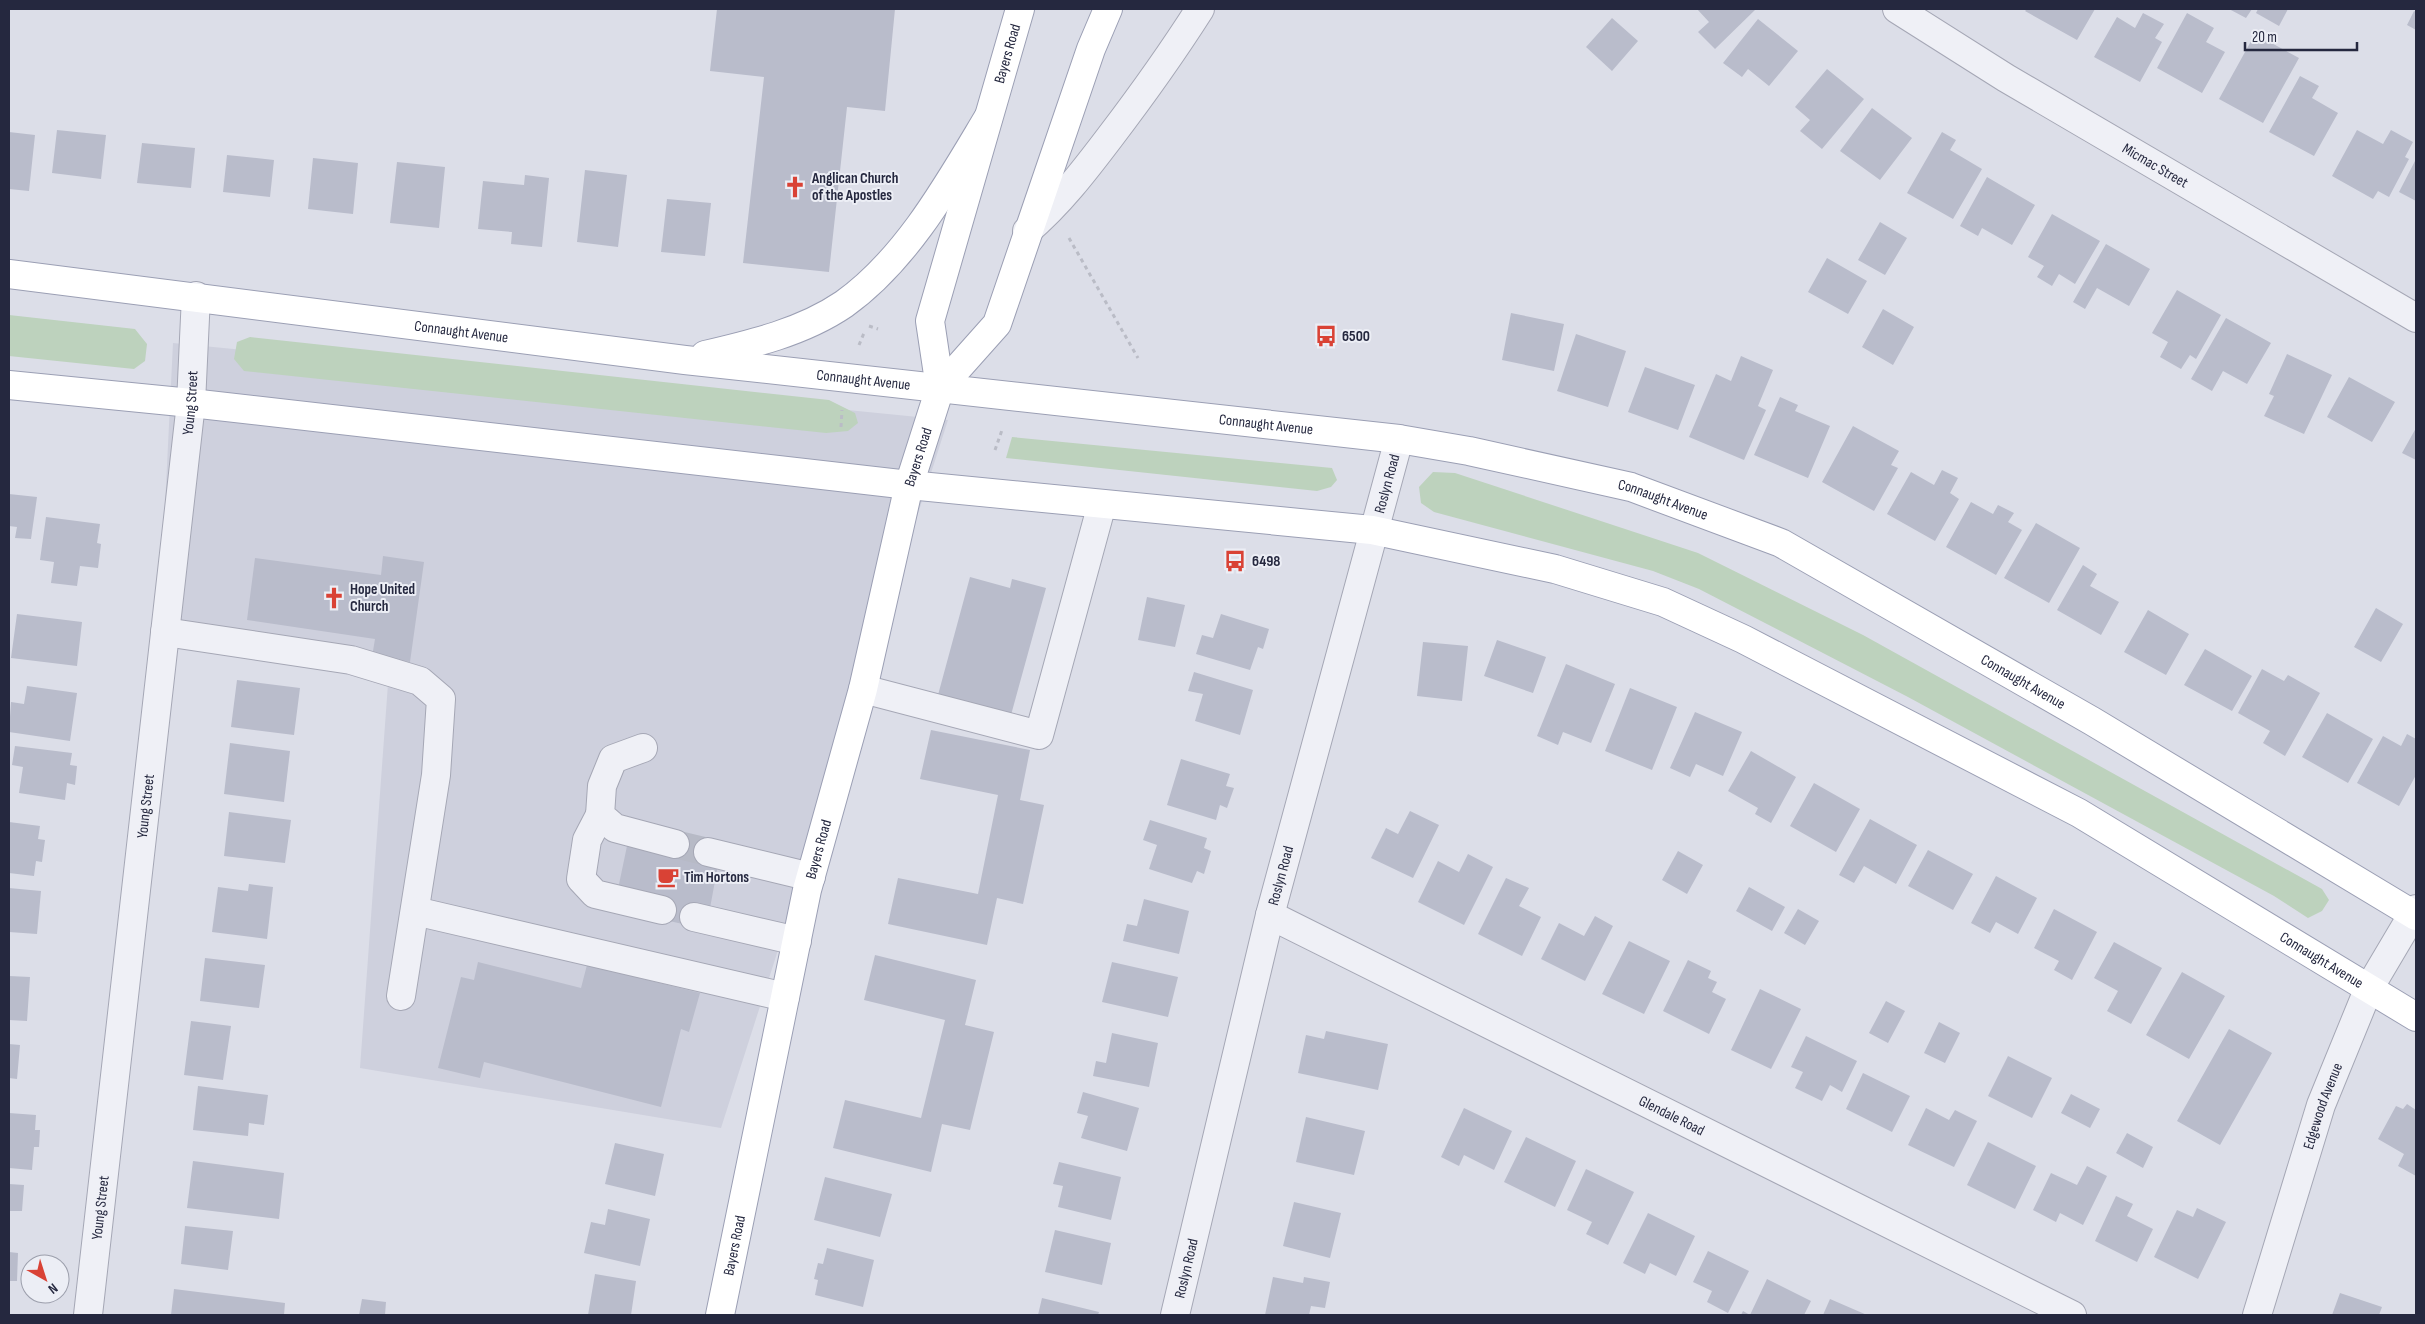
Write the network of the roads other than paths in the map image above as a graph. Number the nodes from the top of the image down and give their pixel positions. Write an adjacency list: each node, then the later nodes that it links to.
1 (1020, 9): 5 (main road, Bayers Road)
2 (1108, 9): 6 (main road, Bayers Road)
3 (1200, 9): 6 (street)
4 (1897, 9): 9 (street, Micmac Street)
5 (988, 118): 10 (main road); 12 (main road, Bayers Road)
6 (1027, 231): 12 (main road, Bayers Road)
7 (9, 274): 8 (main road, Connaught Avenue)
8 (196, 296): 10 (main road, Connaught Avenue); 13 (street, Young Street)
9 (2416, 318)
10 (685, 360): 12 (main road, Connaught Avenue)
11 (9, 385): 13 (main road, Connaught Avenue)
12 (940, 388): 14 (main road, Connaught Avenue); 15 (main road, Bayers Road)
13 (191, 403): 15 (main road, Connaught Avenue); 18 (street, Young Street)
14 (1398, 439): 17 (street, Roslyn Road); 27 (main road, Connaught Avenue)
15 (909, 485): 16 (main road, Connaught Avenue); 19 (main road, Bayers Road)
16 (1102, 504): 17 (main road, Connaught Avenue); 19 (street)
17 (1372, 530): 28 (street, Roslyn Road); 31 (main road, Connaught Avenue)
18 (165, 632): 26 (street); 35 (street, Young Street)
19 (863, 689): 24 (main road, Bayers Road)
20 (643, 748): 21 (street)
21 (600, 815): 22 (street); 25 (street)
22 (675, 844)
23 (708, 852): 24 (street)
24 (811, 877): 30 (main road, Bayers Road)
25 (662, 910)
26 (415, 911): 32 (street); 33 (street)
27 (2415, 913): 31 (street, Edgewood Avenue)
28 (1270, 915): 37 (street, Roslyn Road); 38 (street, Glendale Road)
29 (694, 918): 30 (street)
30 (797, 941): 33 (main road, Bayers Road)
31 (2368, 990): 34 (main road, Connaught Avenue); 39 (street, Edgewood Avenue)
32 (401, 996)
33 (785, 997): 36 (main road, Bayers Road)
34 (2416, 1017)
35 (88, 1315)
36 (720, 1315)
37 (1175, 1315)
38 (2072, 1315)
39 (2256, 1315)

